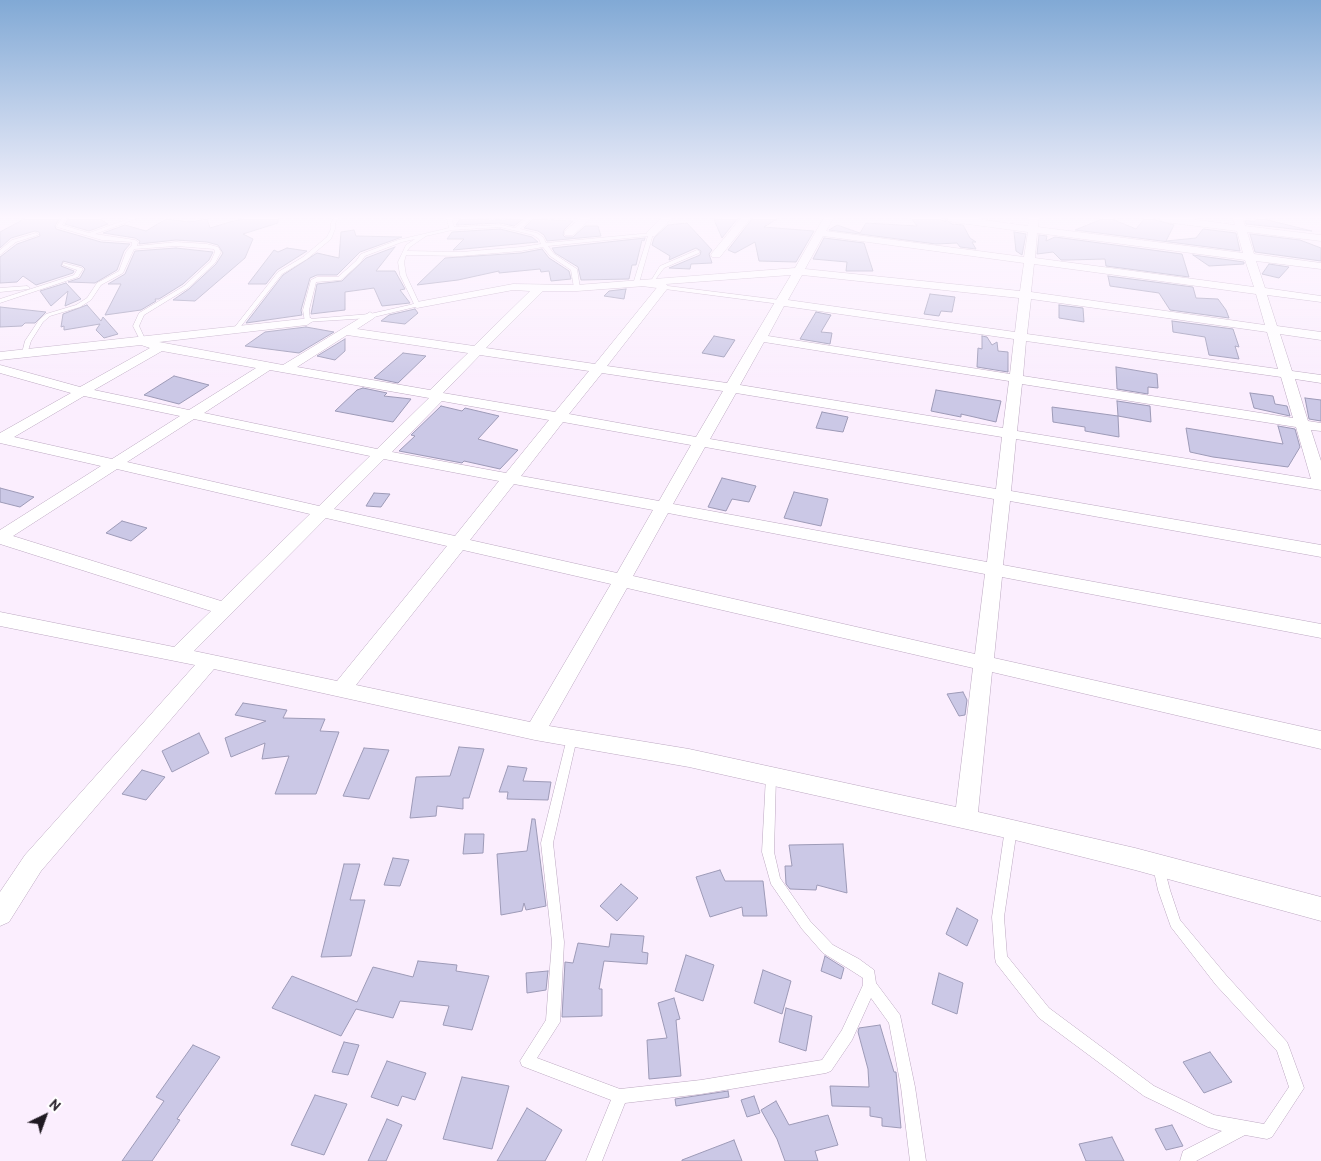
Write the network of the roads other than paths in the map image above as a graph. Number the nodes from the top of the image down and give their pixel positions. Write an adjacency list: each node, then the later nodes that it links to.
1 (78, 273): 18 (lane)
2 (118, 273): 39 (lane)
3 (201, 273): 36 (lane)
4 (280, 273): 31 (lane)
5 (346, 273): 29 (lane)
6 (403, 273): 27 (lane)
7 (575, 273): 20 (lane)
8 (639, 273): 16 (lane)
9 (660, 273): 17 (lane)
10 (776, 273): 17 (street)
11 (797, 273): 26 (street)
12 (819, 273): 23 (street)
13 (1027, 273): 23 (street)
14 (1130, 273): 22 (street)
15 (1255, 273): 22 (street)
16 (636, 284): 17 (street); 20 (street)
17 (657, 285): 26 (lane); 42 (street)
18 (40, 286): 21 (lane); 25 (lane)
19 (540, 287): 20 (street); 27 (street); 38 (street)
20 (577, 288)
21 (0, 290)
22 (1260, 290): 24 (street); 30 (street)
23 (1025, 295): 30 (street); 34 (street)
24 (1321, 298)
25 (0, 302)
26 (780, 302): 34 (street); 35 (street)
27 (417, 305): 28 (lane)
28 (370, 316): 29 (lane); 32 (street)
29 (307, 321): 31 (street)
30 (1272, 328): 33 (street); 45 (street)
31 (236, 329): 36 (street)
32 (345, 330): 38 (street); 44 (street)
33 (1321, 336)
34 (1020, 337): 45 (street); 46 (street)
35 (760, 338): 46 (street); 48 (street)
36 (143, 341): 37 (street); 39 (street)
37 (160, 347): 41 (street); 49 (street)
38 (477, 351): 42 (street); 50 (street)
39 (25, 353): 40 (street)
40 (0, 356)
41 (268, 366): 44 (street); 51 (street)
42 (598, 368): 48 (street); 52 (street)
43 (0, 369): 49 (street)
44 (285, 369): 50 (street)
45 (1286, 374): 47 (street); 53 (street)
46 (1016, 379): 53 (street); 55 (street)
47 (1321, 379)
48 (732, 388): 55 (street); 57 (street)
49 (83, 392): 51 (street); 56 (street)
50 (436, 395): 52 (street); 58 (street)
51 (193, 414): 58 (street); 59 (street)
52 (559, 417): 57 (street); 60 (street)
53 (1302, 423): 54 (street); 61 (street)
54 (1321, 427)
55 (1009, 433): 61 (street); 62 (street)
56 (1, 438): 59 (street)
57 (701, 442): 62 (street); 63 (street)
58 (381, 454): 60 (street); 64 (street)
59 (114, 464): 64 (street); 65 (street)
60 (511, 477): 63 (street); 66 (street)
61 (1321, 485)
62 (1002, 495): 67 (street); 68 (street)
63 (664, 506): 68 (street); 69 (street)
64 (322, 512): 66 (street); 70 (street)
65 (0, 538): 70 (street)
66 (458, 543): 69 (street); 76 (street)
67 (1321, 551)
68 (994, 568): 72 (street); 75 (street)
69 (622, 580): 75 (street); 77 (street)
70 (224, 609): 73 (street)
71 (0, 619): 73 (street)
72 (1321, 631)
73 (178, 654): 74 (street)
74 (210, 661): 76 (street); 85 (street)
75 (984, 663): 79 (street); 81 (street)
76 (341, 690): 77 (street)
77 (535, 732): 78 (street)
78 (572, 738): 80 (street); 87 (lane)
79 (1321, 740)
80 (771, 776): 81 (street); 86 (lane)
81 (966, 819): 82 (street)
82 (1011, 829): 83 (street); 88 (lane)
83 (1159, 866): 84 (street); 88 (lane)
84 (1321, 909)
85 (0, 914)
86 (870, 984): 87 (lane); 90 (lane)
87 (620, 1096): 89 (lane)
88 (1244, 1128): 91 (lane)
89 (594, 1161)
90 (918, 1161)
91 (1188, 1161)

